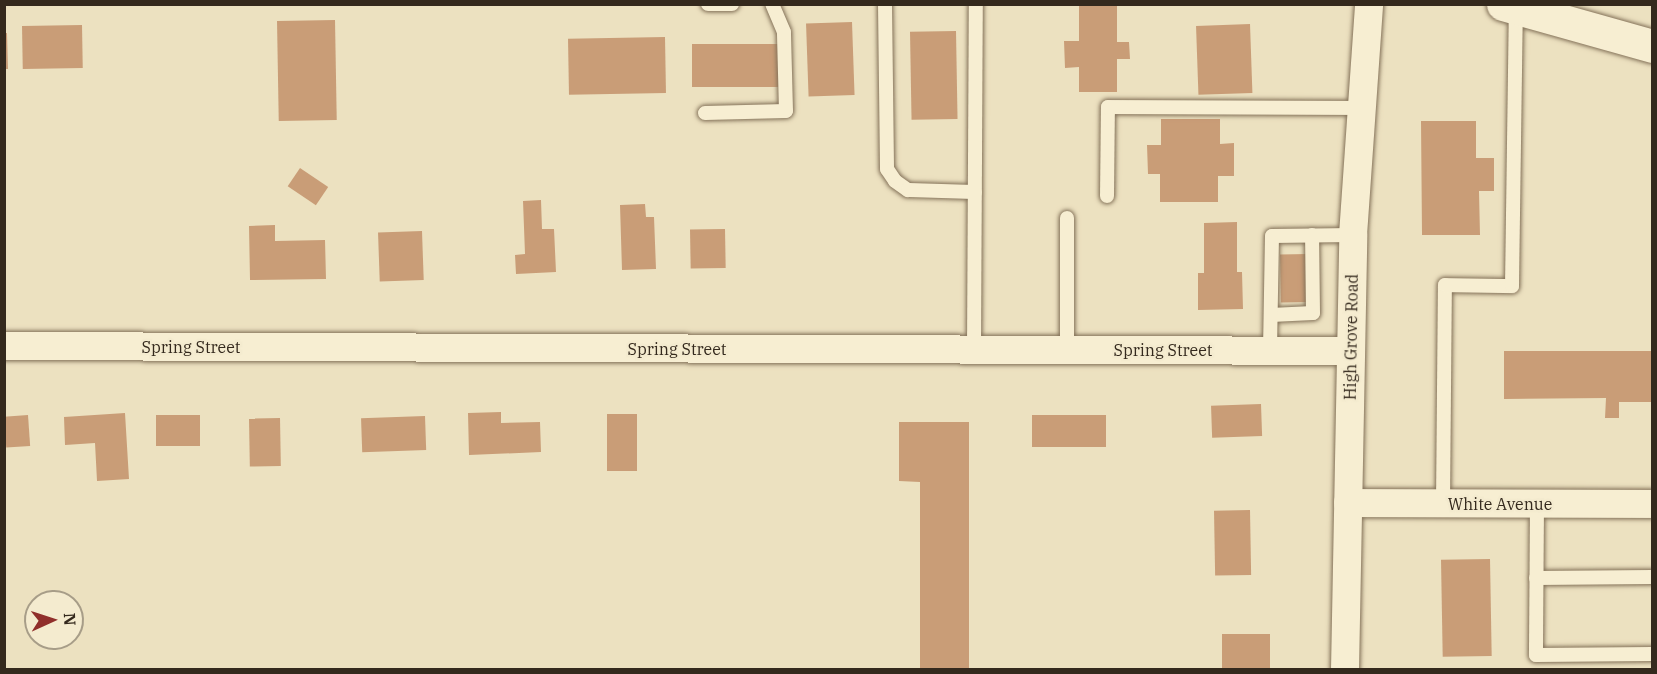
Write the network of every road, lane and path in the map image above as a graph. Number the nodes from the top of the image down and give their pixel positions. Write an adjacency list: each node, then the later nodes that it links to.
1 (708, 4): 2 (lane)
2 (732, 4)
3 (772, 4): 10 (lane)
4 (885, 4): 11 (lane)
5 (976, 4): 11 (lane)
6 (1369, 4): 9 (street, High Grove Road)
7 (1510, 6): 8 (street); 23 (lane)
8 (1653, 46)
9 (1361, 108): 12 (lane); 15 (street, High Grove Road)
10 (705, 113)
11 (975, 192): 18 (lane)
12 (1107, 196)
13 (1067, 218): 19 (lane)
14 (1312, 235): 15 (lane); 16 (lane); 16 (lane)
15 (1353, 235): 21 (street, High Grove Road)
16 (1271, 315): 20 (lane)
17 (4, 346): 18 (street, Spring Street)
18 (974, 350): 19 (street, Spring Street)
19 (1067, 350): 20 (street, Spring Street)
20 (1270, 350): 21 (street, Spring Street)
21 (1350, 351): 22 (street, High Grove Road)
22 (1348, 504): 23 (street, White Avenue); 29 (street, High Grove Road)
23 (1443, 504): 24 (street, White Avenue)
24 (1537, 504): 25 (street, White Avenue); 26 (lane)
25 (1653, 504)
26 (1536, 578): 27 (lane); 28 (lane)
27 (1653, 578)
28 (1653, 654)
29 (1345, 669)

